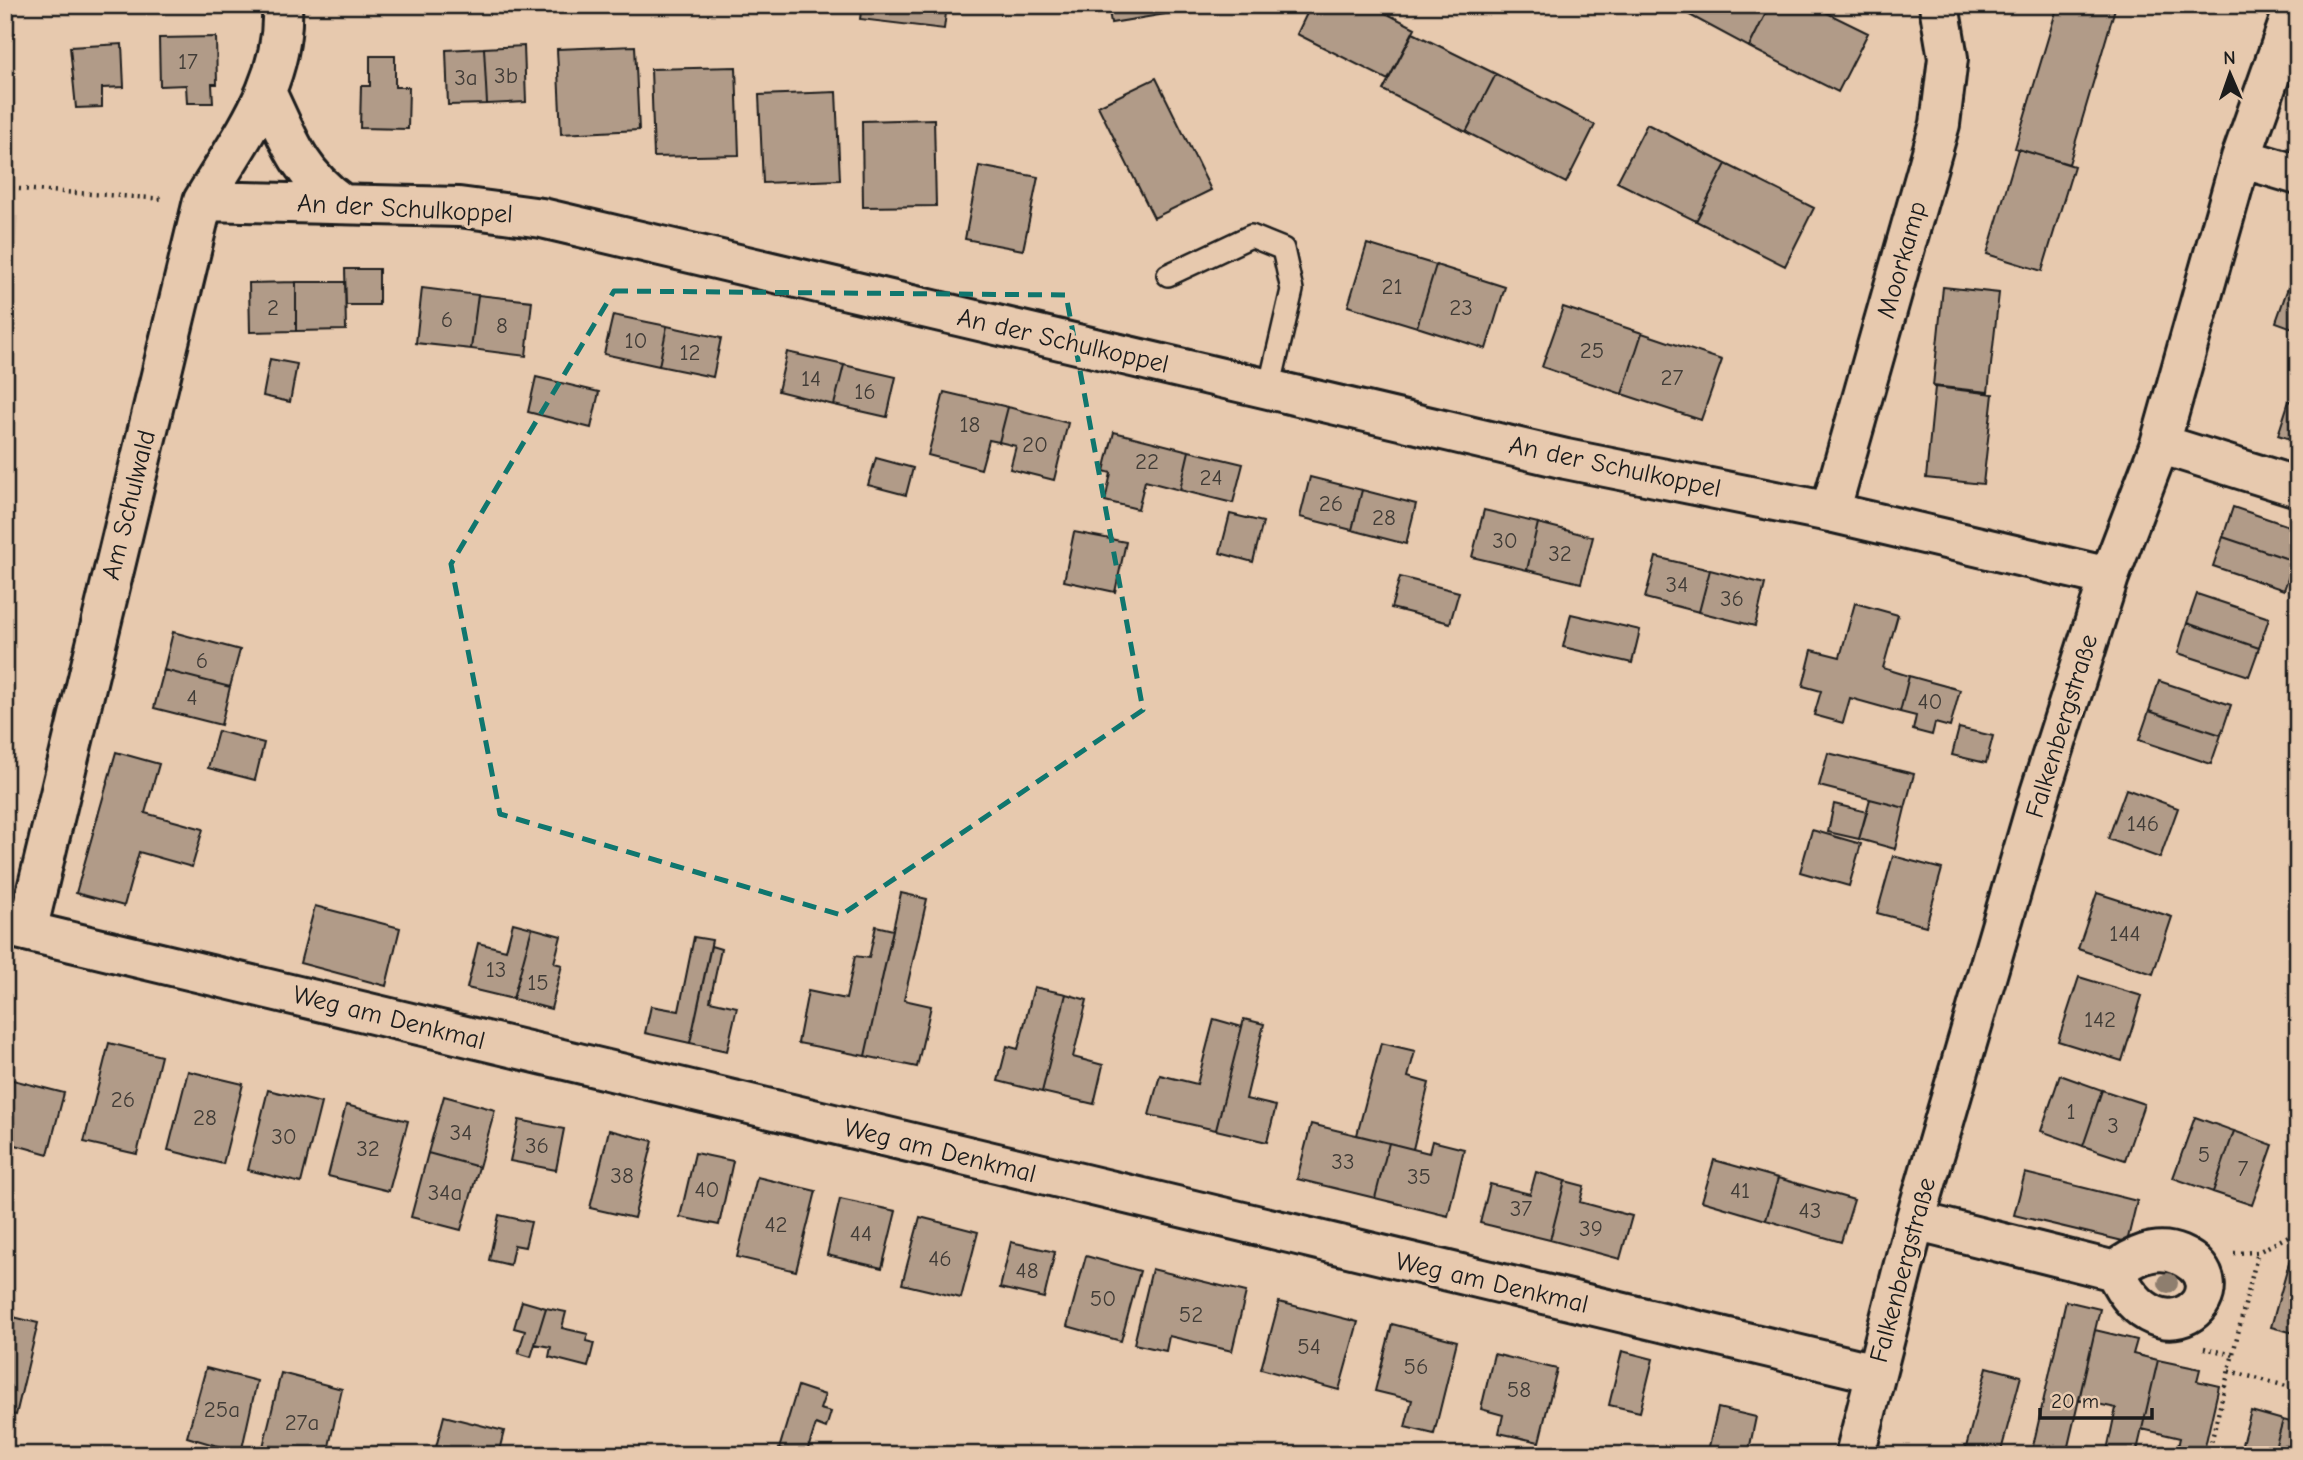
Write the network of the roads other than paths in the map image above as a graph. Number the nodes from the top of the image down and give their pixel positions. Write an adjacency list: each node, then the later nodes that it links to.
1 (282, 5): 4 (street, Am Schulwald)
2 (1939, 5): 13 (street, Moorkamp)
3 (2295, 5): 5 (street, Falkenbergstraße)
4 (267, 94): 7 (street, Am Schulwald); 8 (street)
5 (2241, 158): 6 (street); 11 (street, Falkenbergstraße)
6 (2298, 176)
7 (203, 201): 8 (street, An der Schulkoppel); 15 (street, Am Schulwald)
8 (340, 202): 10 (street, An der Schulkoppel)
9 (1168, 275): 10 (lane)
10 (1269, 389): 13 (street, An der Schulkoppel)
11 (2160, 444): 12 (street); 14 (street, Falkenbergstraße)
12 (2298, 487)
13 (1830, 512): 14 (street, An der Schulkoppel)
14 (2109, 577): 16 (street, Falkenbergstraße)
15 (16, 928): 18 (street, Weg am Denkmal)
16 (1915, 1220): 17 (street); 18 (street, Falkenbergstraße)
17 (2115, 1270)
18 (1875, 1373): 19 (street, Falkenbergstraße)
19 (1856, 1455)

